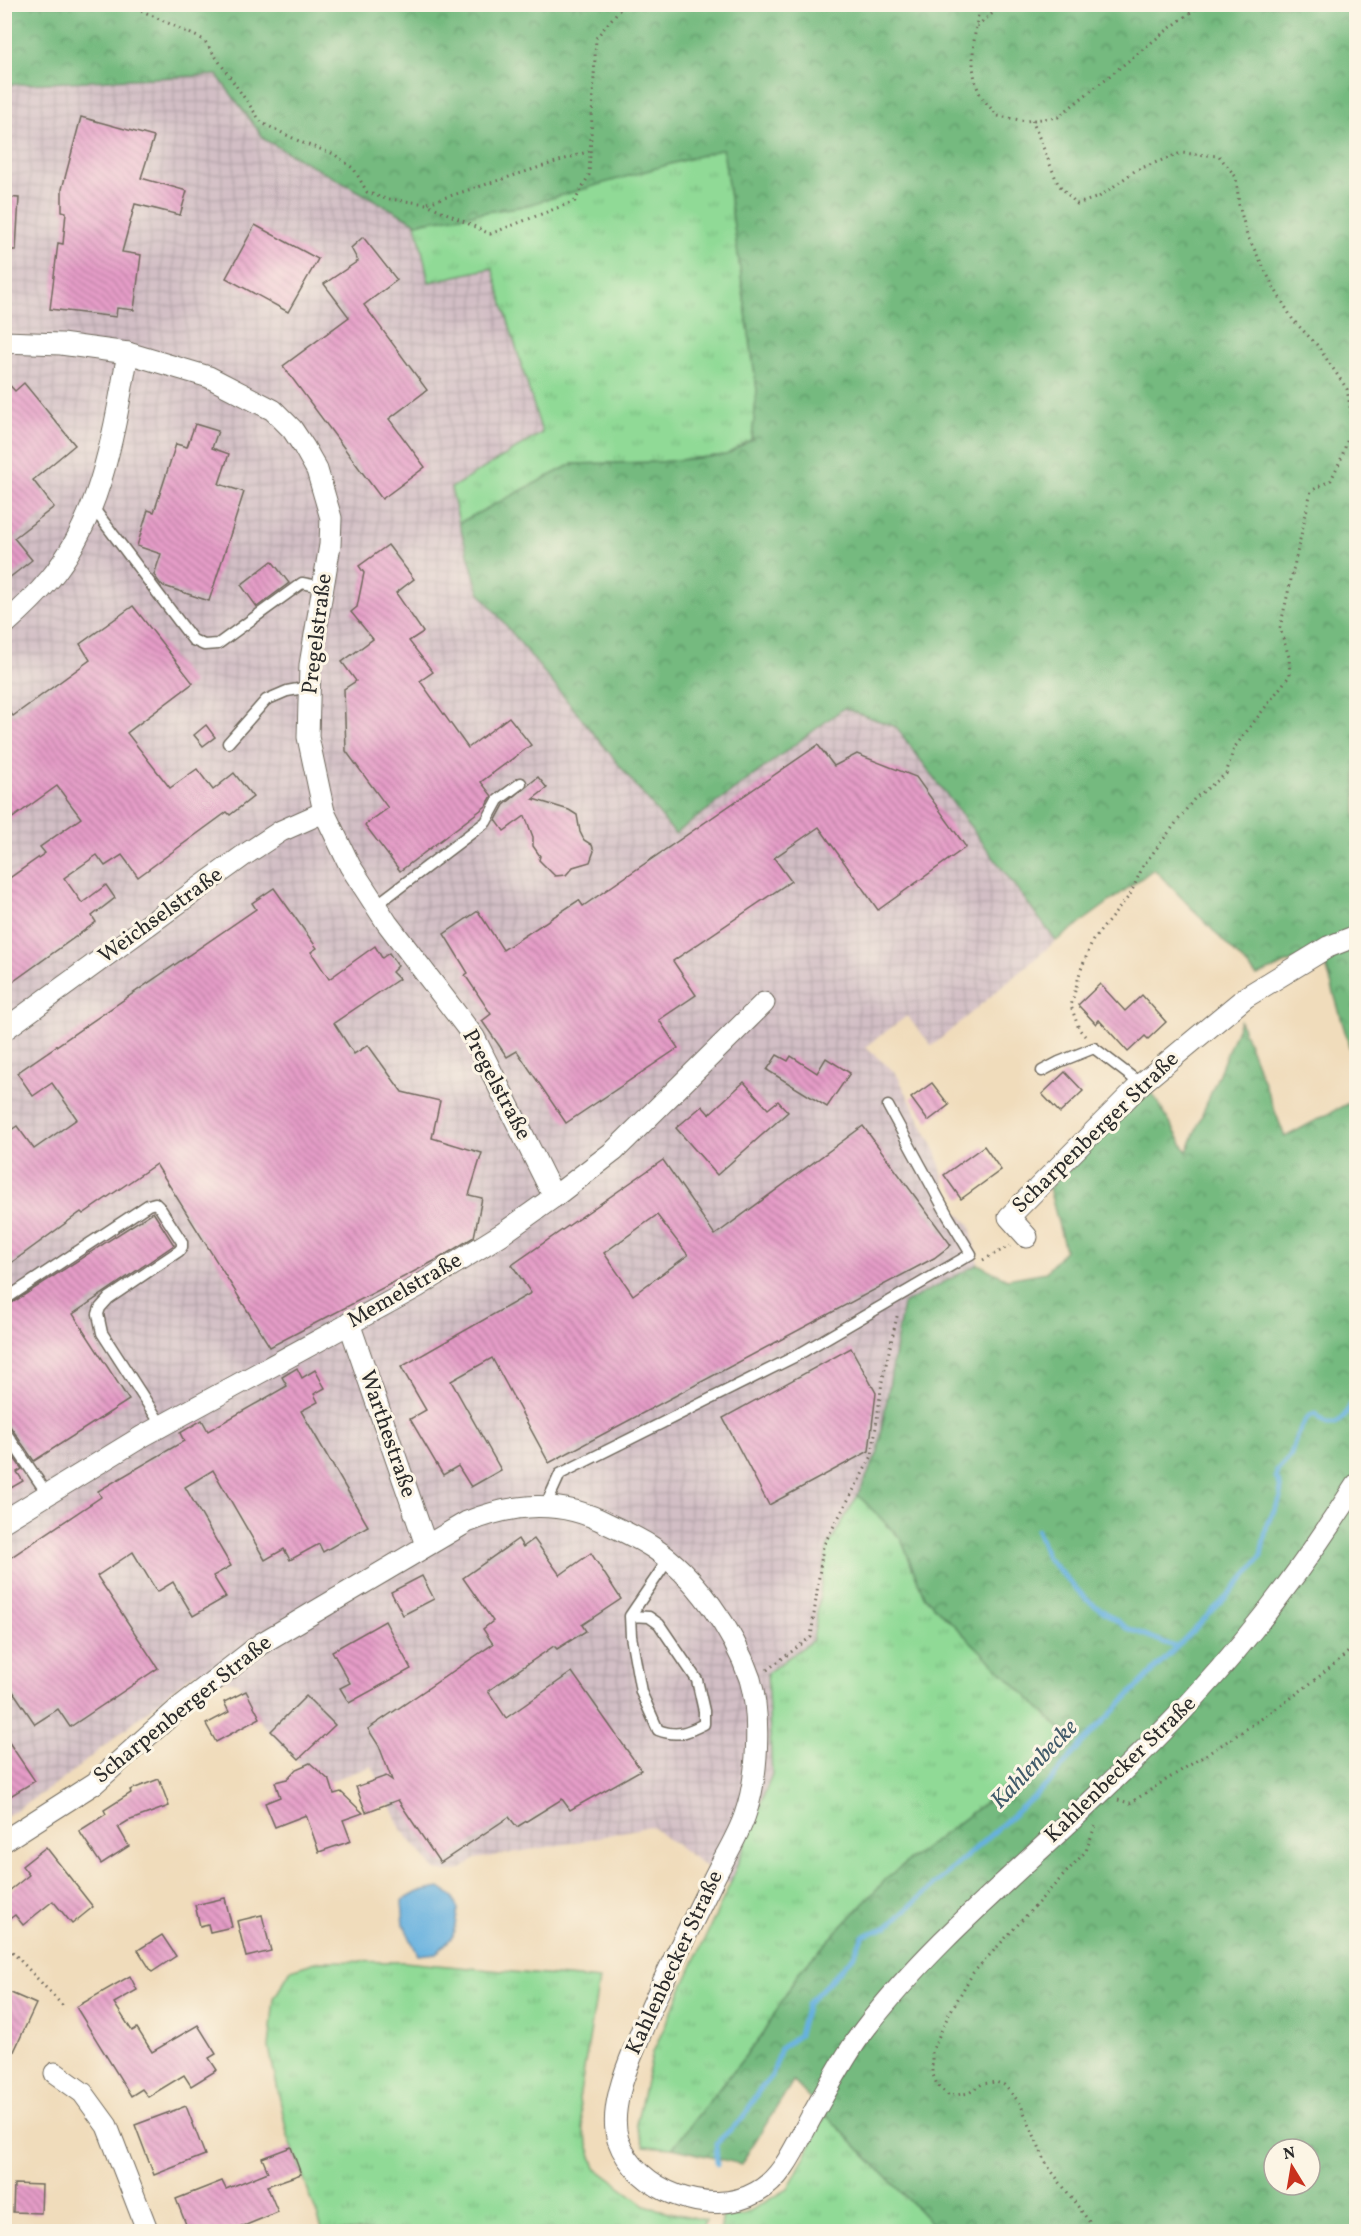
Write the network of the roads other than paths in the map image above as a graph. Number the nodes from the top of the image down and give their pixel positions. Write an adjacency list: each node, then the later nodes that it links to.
1 (4, 342): 2 (street, Pregelstraße)
2 (128, 352): 3 (street); 4 (street, Pregelstraße)
3 (91, 505): 4 (lane); 5 (street)
4 (323, 587): 6 (street, Pregelstraße)
5 (4, 625)
6 (309, 687): 7 (lane); 9 (street, Pregelstraße)
7 (228, 743)
8 (521, 783): 10 (lane)
9 (324, 812): 10 (street, Pregelstraße); 13 (street, Weichselstraße)
10 (375, 906): 17 (street, Pregelstraße)
11 (1356, 936): 15 (street, Scharpenberger Straße)
12 (764, 1003): 17 (street, Memelstraße)
13 (4, 1030)
14 (1042, 1071): 15 (lane)
15 (1141, 1084): 18 (street, Scharpenberger Straße)
16 (888, 1106): 25 (lane)
17 (554, 1197): 20 (street, Memelstraße)
18 (1027, 1237)
19 (4, 1300): 21 (lane)
20 (349, 1323): 21 (street, Memelstraße); 27 (street, Warthestraße)
21 (162, 1426): 24 (street, Memelstraße)
22 (4, 1430): 24 (lane)
23 (1356, 1485): 28 (street, Kahlenbecker Straße)
24 (48, 1495): 26 (street, Memelstraße)
25 (545, 1507): 27 (street, Kahlenbecker Straße); 28 (street, Kahlenbecker Straße)
26 (4, 1521)
27 (426, 1545): 30 (street, Scharpenberger Straße)
28 (668, 1560): 29 (lane)
29 (630, 1616): 29 (lane)
30 (4, 1841)
31 (55, 2073): 32 (street)
32 (148, 2232)

